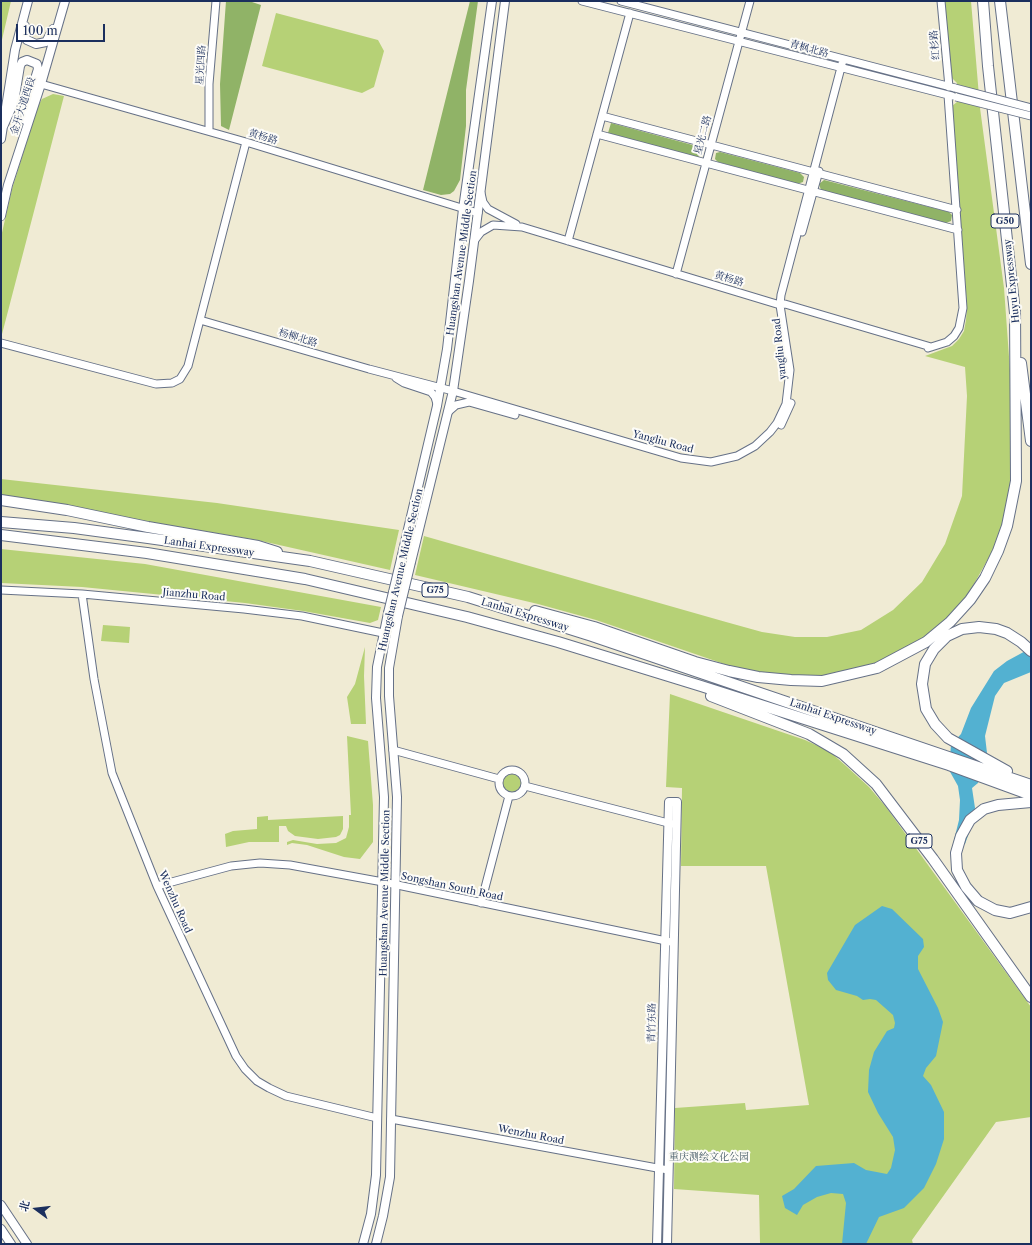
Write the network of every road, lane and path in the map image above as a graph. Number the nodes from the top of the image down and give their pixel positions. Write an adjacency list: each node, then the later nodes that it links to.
1 (65, 1): 12 (main road, 金开大道西段)
2 (216, 1): 25 (street, 星光四路)
3 (492, 1): 35 (main road, Huangshan Avenue Middle Section)
4 (505, 1): 33 (main road, Huangshan Avenue Middle Section)
5 (582, 1): 13 (street, 青枫北路)
6 (621, 1): 14 (street, 青枫北路)
7 (750, 1): 14 (street, 星光二路)
8 (941, 1): 19 (street, 红杉路)
9 (983, 1): 46 (highway, Huyu Expressway / G50)
10 (1000, 1): 43 (highway, Huyu Expressway / G50)
11 (27, 3): 12 (main road); 24 (main road, 金开大道西段)
12 (62, 12): 18 (main road, 金开大道西段)
13 (630, 13): 15 (street, 青枫北路); 22 (street)
14 (741, 32): 15 (street, 星光二路); 16 (street, 青枫北路)
15 (739, 41): 17 (street, 青枫北路); 30 (street, 星光二路)
16 (845, 60): 17 (street, yangliu Road); 19 (street, 青枫北路)
17 (843, 69): 20 (street, 青枫北路); 32 (street, yangliu Road)
18 (41, 84): 25 (street, 黄杨路); 27 (main road, 金开大道西段)
19 (952, 87): 21 (street, 青枫北路, bridge)
20 (948, 95): 23 (street, 青枫北路, bridge); 36 (street)
21 (1031, 108)
22 (602, 116): 26 (street); 30 (street)
23 (1031, 116)
24 (3, 127): 27 (main road); 28 (main road, 金开大道西段)
25 (209, 131): 29 (street, 黄杨路)
26 (597, 134): 31 (street); 42 (street)
27 (23, 138): 38 (main road, 金开大道西段)
28 (1, 139)
29 (246, 142): 35 (street, 黄杨路); 47 (street)
30 (710, 146): 31 (street, 星光二路); 32 (street)
31 (706, 163): 34 (street); 44 (street, 星光二路)
32 (815, 173): 34 (street, yangliu Road); 36 (street)
33 (481, 191): 37 (main road, Huangshan Avenue Middle Section); 39 (street)
34 (811, 191): 40 (street); 45 (street, yangliu Road)
35 (463, 209): 37 (street, 黄杨路); 50 (main road, Huangshan Avenue Middle Section)
36 (957, 210): 40 (street)
37 (478, 213): 41 (main road, Huangshan Avenue Middle Section)
38 (1, 216)
39 (522, 227): 41 (street); 42 (street, 黄杨路)
40 (958, 230): 45 (street, 黄杨路)
41 (474, 241): 51 (main road, Huangshan Avenue Middle Section)
42 (568, 241): 44 (street, 黄杨路)
43 (1031, 264)
44 (676, 274): 45 (street, 黄杨路)
45 (784, 306): 51 (street, Yangliu Road); 53 (street, yangliu Road)
46 (1015, 308): 54 (highway, Huyu Expressway / G50); 63 (highway)
47 (200, 320): 48 (street); 49 (street, 杨柳北路)
48 (1, 343)
49 (391, 375): 50 (street, Yangliu Road); 52 (street)
50 (440, 388): 51 (street, Yangliu Road); 52 (main road, Huangshan Avenue Middle Section)
51 (453, 391): 53 (main road, Huangshan Avenue Middle Section)
52 (437, 406): 64 (main road, Huangshan Avenue Middle Section, bridge)
53 (448, 412): 67 (main road, Huangshan Avenue Middle Section, bridge)
54 (1031, 441)
55 (1, 500): 60 (highway)
56 (1, 522): 60 (highway, Lanhai Expressway / G75)
57 (1, 535): 59 (highway, Lanhai Expressway / G75)
58 (1, 542): 59 (highway)
59 (73, 543): 66 (highway, Lanhai Expressway / G75)
60 (310, 562): 63 (highway, Lanhai Expressway / G75)
61 (1, 590): 62 (street, Jianzhu Road)
62 (82, 594): 64 (street, Jianzhu Road); 78 (street, Wenzhu Road)
63 (468, 597): 69 (highway, Lanhai Expressway / G75)
64 (383, 633): 76 (main road, Huangshan Avenue Middle Section)
65 (1031, 651): 69 (highway)
66 (631, 664): 71 (highway); 83 (highway, G75)
67 (393, 750): 68 (street); 77 (main road, Huangshan Avenue Middle Section)
68 (499, 780): 70 (street); 72 (street)
69 (1030, 784)
70 (525, 786): 72 (street); 75 (street)
71 (1031, 795)
72 (509, 796): 79 (street)
73 (673, 802): 75 (main road, 青竹东路)
74 (1026, 802): 80 (highway)
75 (672, 824): 81 (main road, 青竹东路); 82 (main road, 青竹东路)
76 (383, 882): 77 (street, Songshan South Road); 78 (street, Songshan South Road); 84 (main road, Huangshan Avenue Middle Section)
77 (394, 885): 79 (street, Songshan South Road); 85 (main road, Huangshan Avenue Middle Section)
78 (157, 886): 84 (street, Wenzhu Road)
79 (482, 903): 81 (street, Songshan South Road)
80 (1031, 907)
81 (664, 940): 82 (street, Songshan South Road); 86 (main road, 青竹东路)
82 (673, 942): 87 (main road, 青竹东路)
83 (1031, 997)
84 (377, 1118): 92 (main road, Huangshan Avenue Middle Section)
85 (391, 1119): 86 (street, Wenzhu Road); 93 (main road, Huangshan Avenue Middle Section)
86 (659, 1169): 87 (street, Wenzhu Road); 94 (main road, 青竹东路)
87 (668, 1170): 95 (main road, 青竹东路)
88 (1, 1204): 91 (main road)
89 (1, 1229): 90 (main road)
90 (11, 1244)
91 (27, 1244)
92 (363, 1244)
93 (376, 1244)
94 (657, 1244)
95 (667, 1244)

